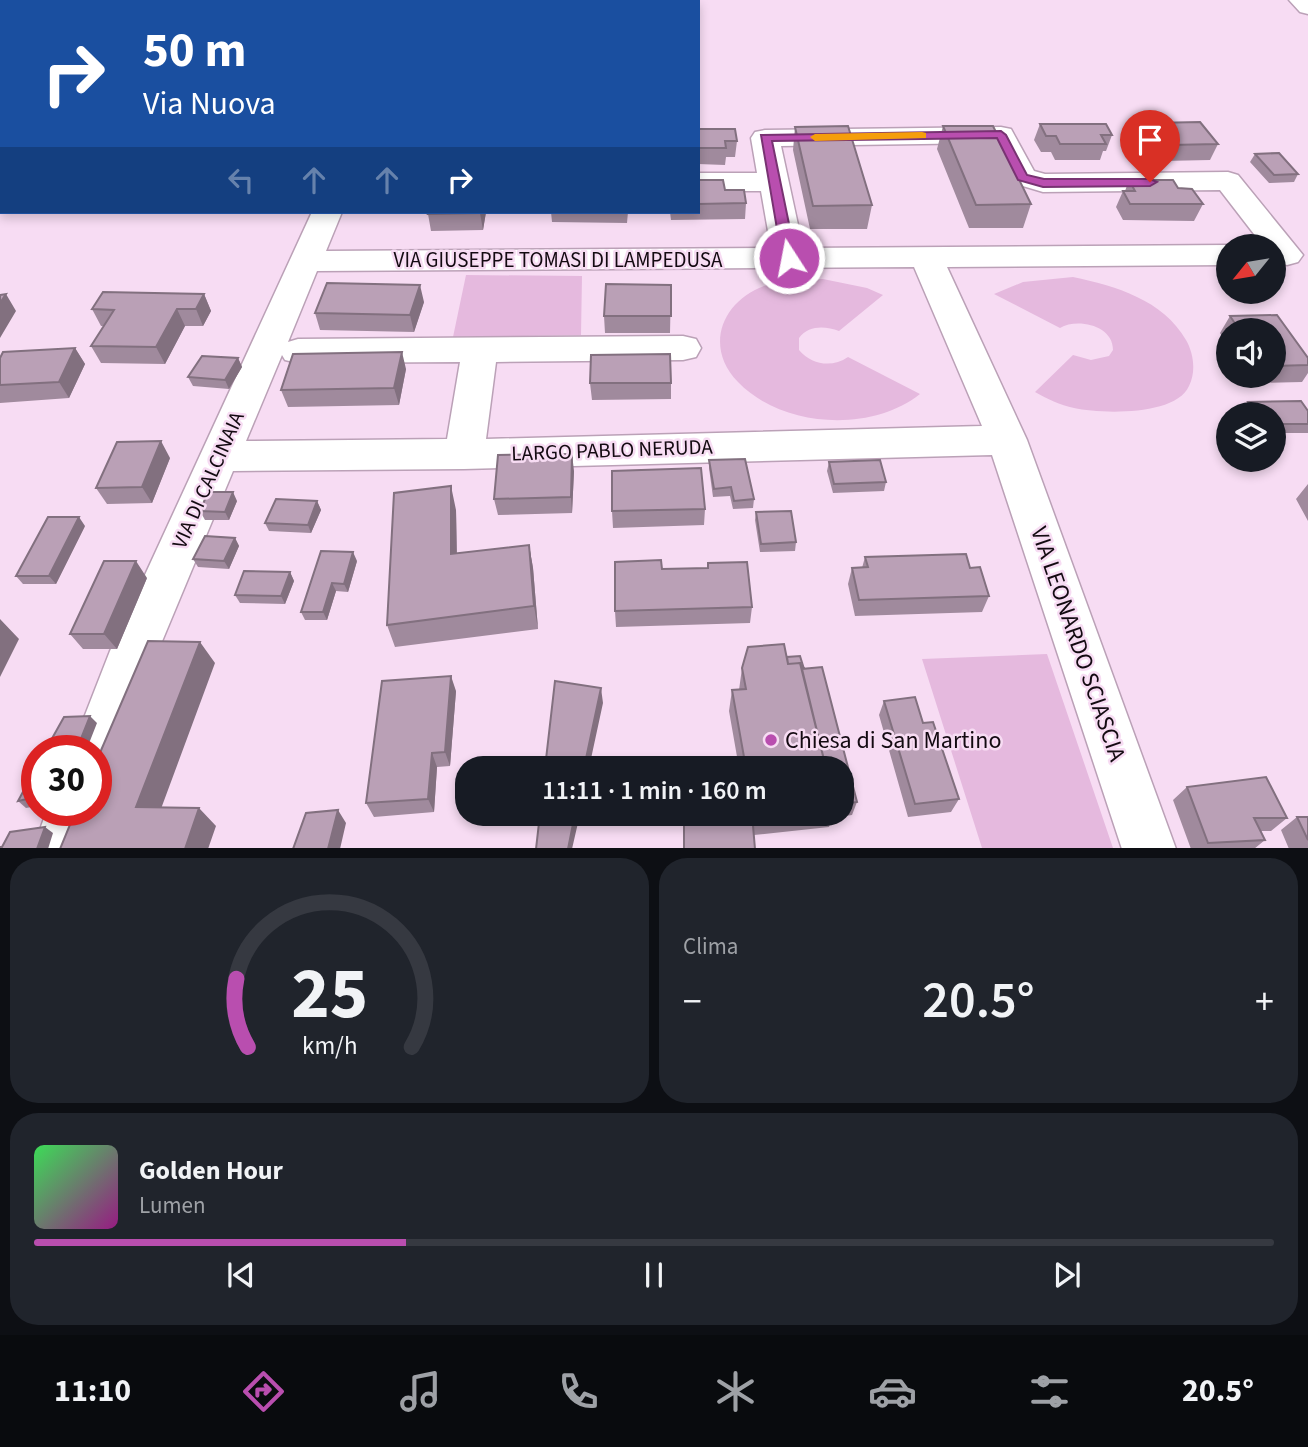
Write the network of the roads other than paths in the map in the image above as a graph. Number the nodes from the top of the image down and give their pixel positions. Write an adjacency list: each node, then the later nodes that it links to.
1 (1300, 0): 2 (street)
2 (1308, 7)
3 (700, 182): 4 (street)
4 (774, 182): 6 (street); 9 (street)
5 (326, 214): 10 (street, VIA DI CALCINAIA)
6 (1290, 255)
7 (1216, 256): 8 (street, VIA GIUSEPPE TOMASI DI LAMPEDUSA)
8 (926, 257): 9 (street, VIA GIUSEPPE TOMASI DI LAMPEDUSA); 14 (street, VIA LEONARDO SCIASCIA)
9 (789, 258): 10 (street, VIA GIUSEPPE TOMASI DI LAMPEDUSA)
10 (307, 261): 16 (street, VIA DI CALCINAIA)
11 (683, 348): 12 (street)
12 (480, 350): 13 (street); 15 (street)
13 (298, 351)
14 (1007, 440): 15 (street, LARGO PABLO NERUDA); 20 (street, VIA LEONARDO SCIASCIA)
15 (464, 454): 16 (street, LARGO PABLO NERUDA)
16 (218, 456): 17 (street, VIA DI CALCINAIA)
17 (102, 735)
18 (68, 826): 19 (street)
19 (60, 848)
20 (1149, 848)

